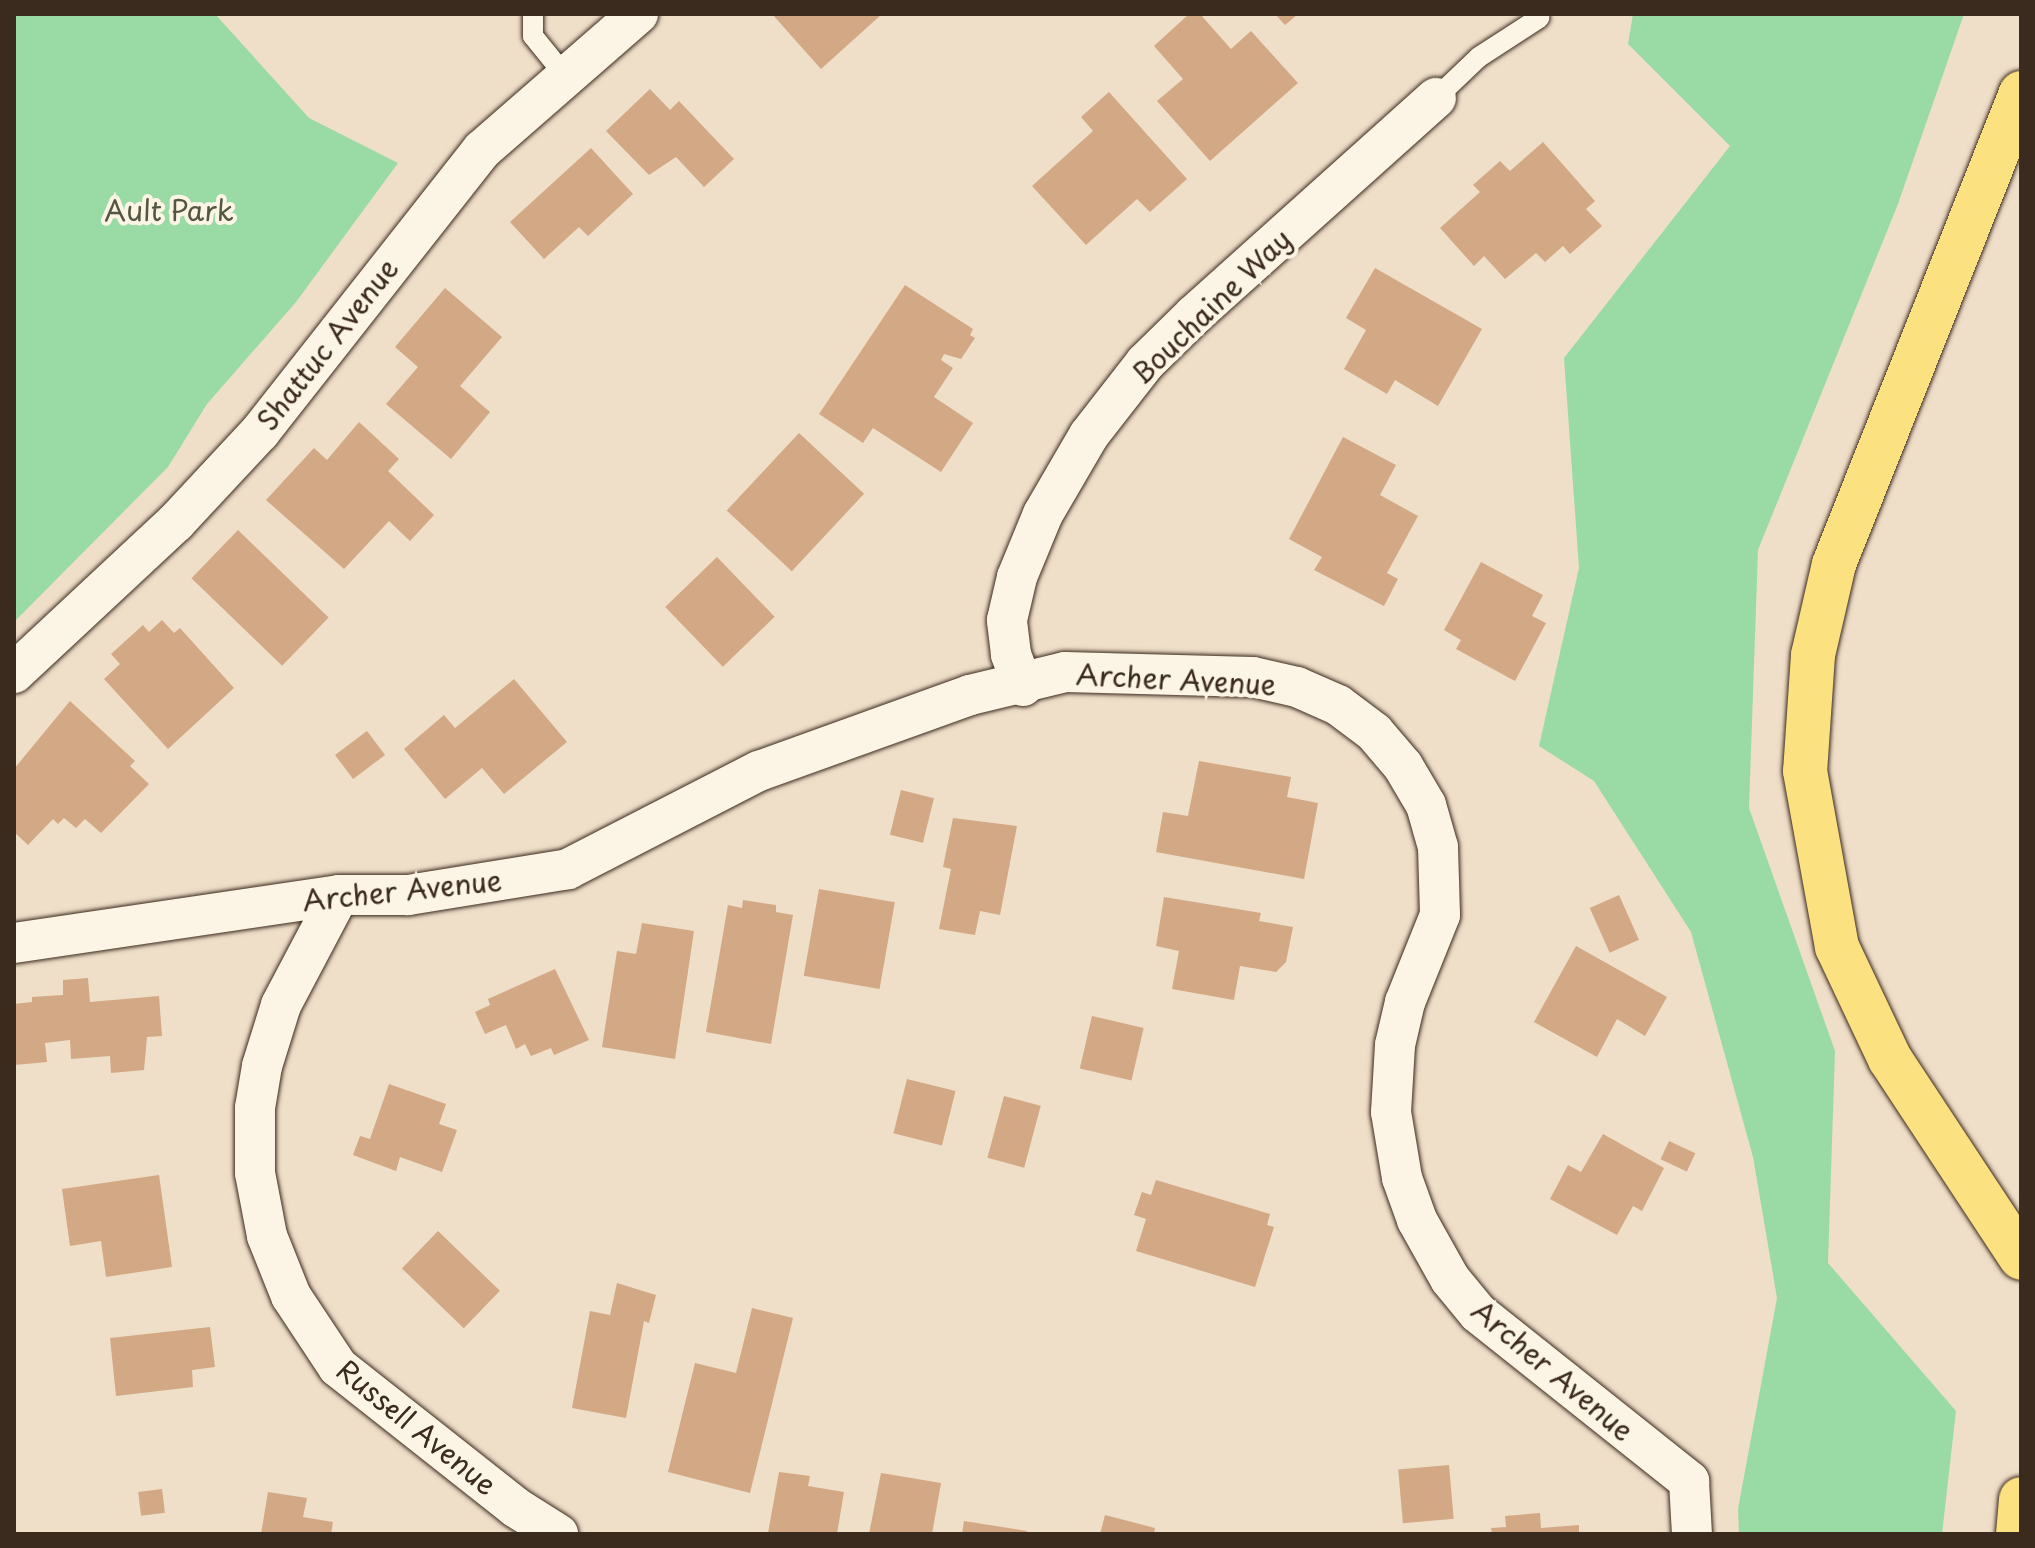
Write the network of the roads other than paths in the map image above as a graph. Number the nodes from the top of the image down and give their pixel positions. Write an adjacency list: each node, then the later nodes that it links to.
1 (533, 14): 4 (lane)
2 (638, 14): 4 (street, Shattuc Avenue)
3 (1539, 18): 6 (lane)
4 (567, 78): 7 (street, Shattuc Avenue)
5 (2021, 93): 11 (highway)
6 (1436, 98): 8 (street, Bouchaine Way)
7 (14, 673)
8 (1023, 686): 9 (street, Archer Avenue); 15 (street, Archer Avenue)
9 (339, 895): 10 (street, Archer Avenue); 13 (street, Russell Avenue)
10 (14, 943)
11 (2021, 1258)
12 (2021, 1499): 16 (highway)
13 (510, 1520): 14 (street, Russell Avenue)
14 (558, 1534)
15 (1692, 1534)
16 (2018, 1534)

